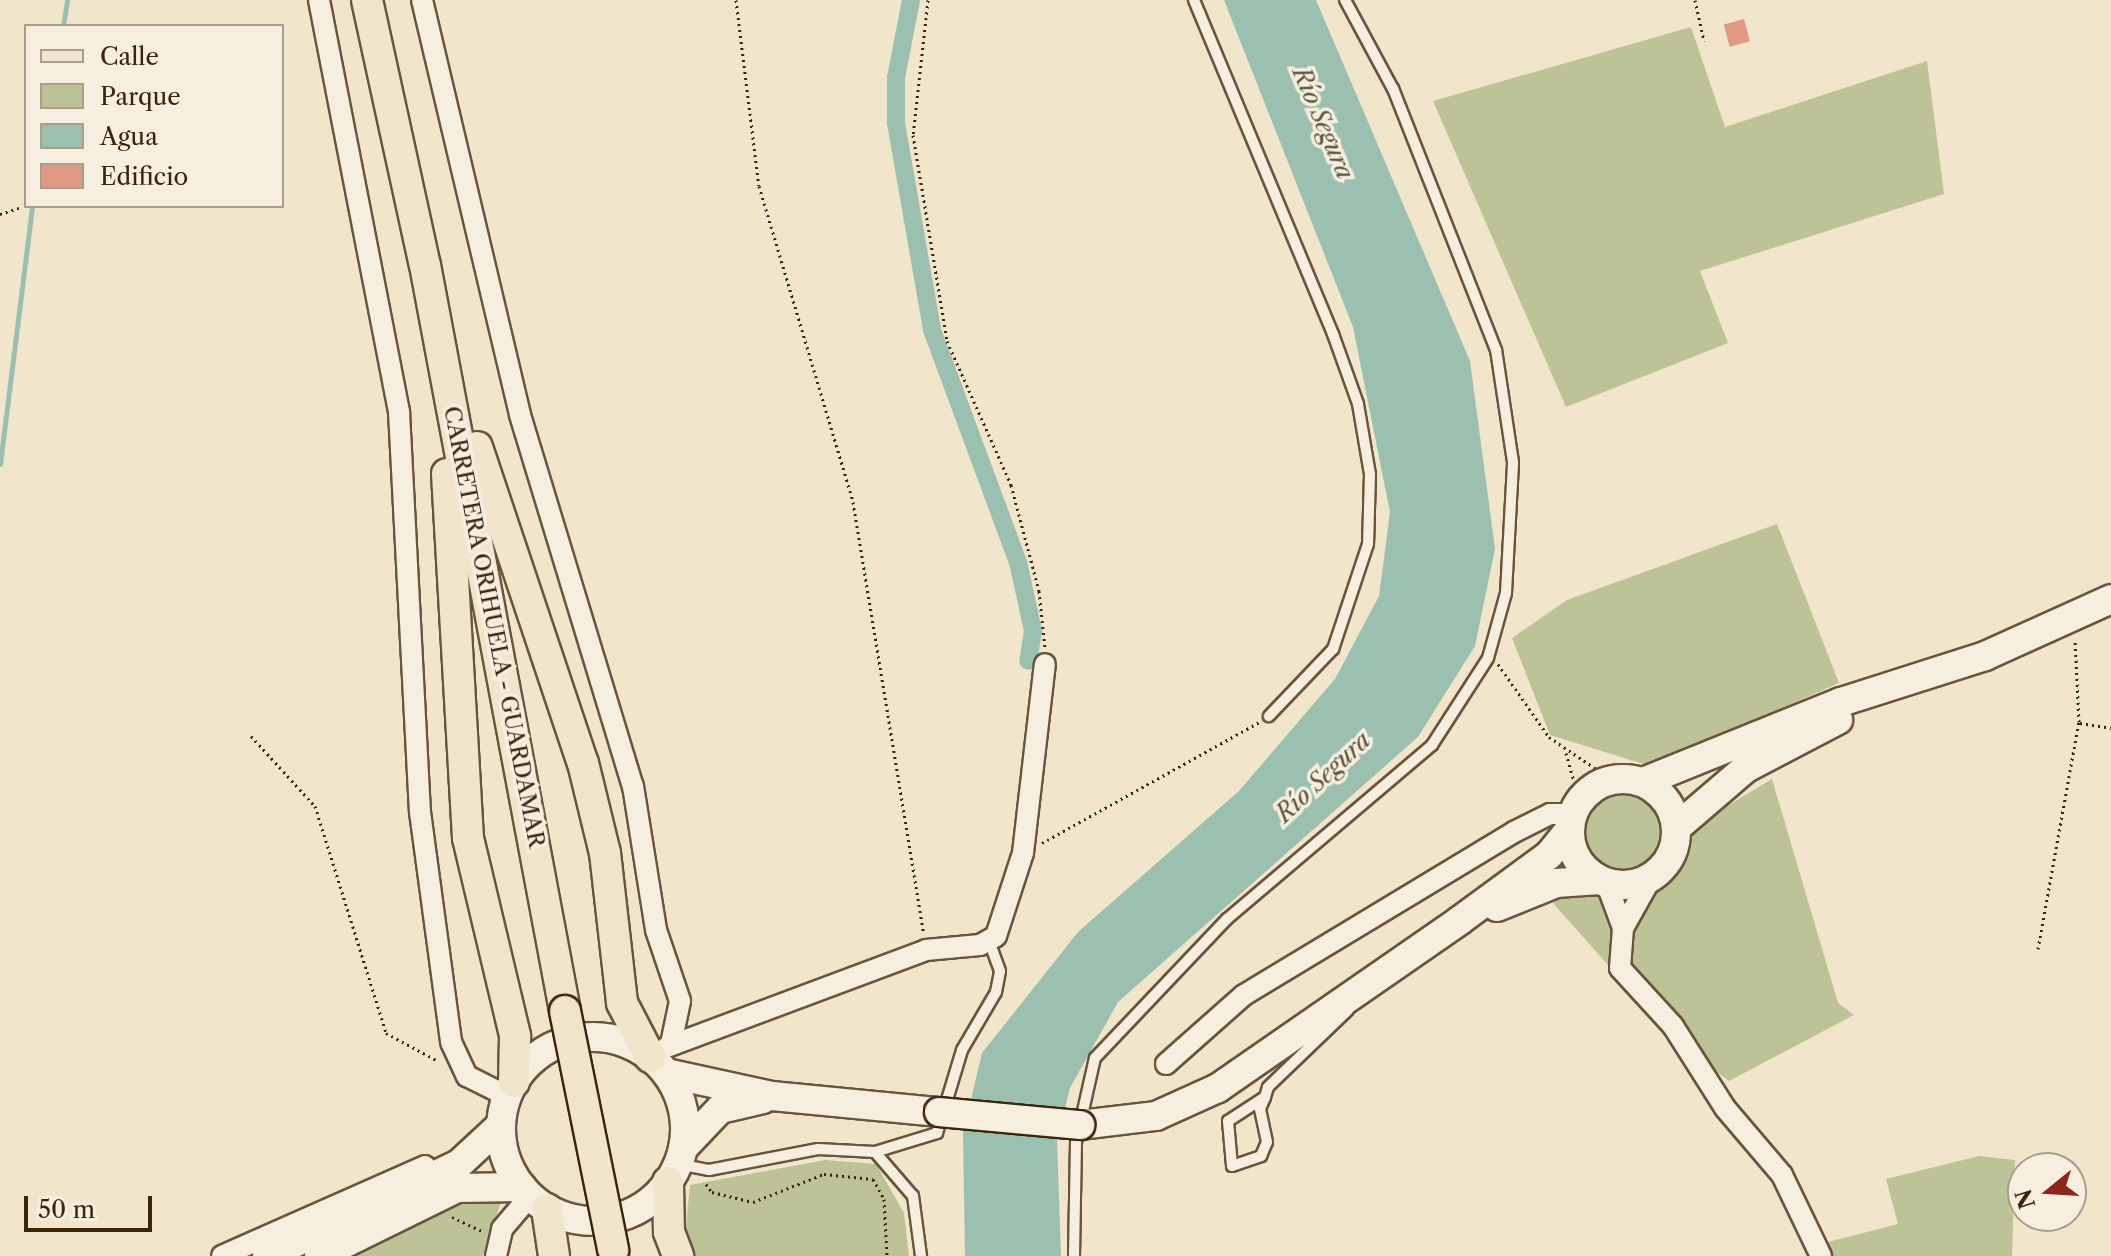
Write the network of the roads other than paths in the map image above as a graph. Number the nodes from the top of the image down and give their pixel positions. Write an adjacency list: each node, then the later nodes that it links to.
1 (319, 0): 22 (street)
2 (367, 0): 6 (main road, CARRETERA ORIHUELA - GUARDAMAR)
3 (422, 0): 20 (street)
4 (1194, 0): 10 (lane)
5 (1345, 0): 38 (lane)
6 (425, 265): 20 (main road); 22 (main road); 30 (main road, CARRETERA ORIHUELA - GUARDAMAR, bridge)
7 (2111, 599): 9 (main road)
8 (1045, 664): 18 (street)
9 (1871, 696): 11 (main road); 13 (main road)
10 (1269, 716)
11 (1643, 782): 12 (main road); 13 (main road)
12 (1574, 815): 15 (main road); 16 (main road); 21 (street)
13 (1676, 828): 14 (main road)
14 (1651, 878): 15 (main road); 17 (street)
15 (1603, 881): 16 (main road); 17 (street)
16 (1459, 921): 19 (main road)
17 (1623, 928): 39 (street)
18 (989, 941): 20 (street); 27 (lane)
19 (1359, 990): 23 (main road, bridge); 24 (lane)
20 (660, 1058): 22 (main road); 23 (main road); 28 (main road)
21 (1166, 1064)
22 (511, 1089): 25 (main road)
23 (772, 1096): 28 (main road)
24 (1265, 1097): 24 (lane)
25 (501, 1125): 26 (main road); 29 (main road)
26 (482, 1145): 31 (street); 32 (main road)
27 (875, 1152): 28 (lane); 37 (lane)
28 (682, 1166): 29 (main road); 36 (main road)
29 (533, 1197): 33 (main road); 34 (street); 35 (main road)
30 (614, 1253)
31 (222, 1256)
32 (267, 1256)
33 (319, 1256)
34 (496, 1256)
35 (554, 1256)
36 (678, 1256)
37 (921, 1256)
38 (1074, 1256)
39 (1821, 1256)

